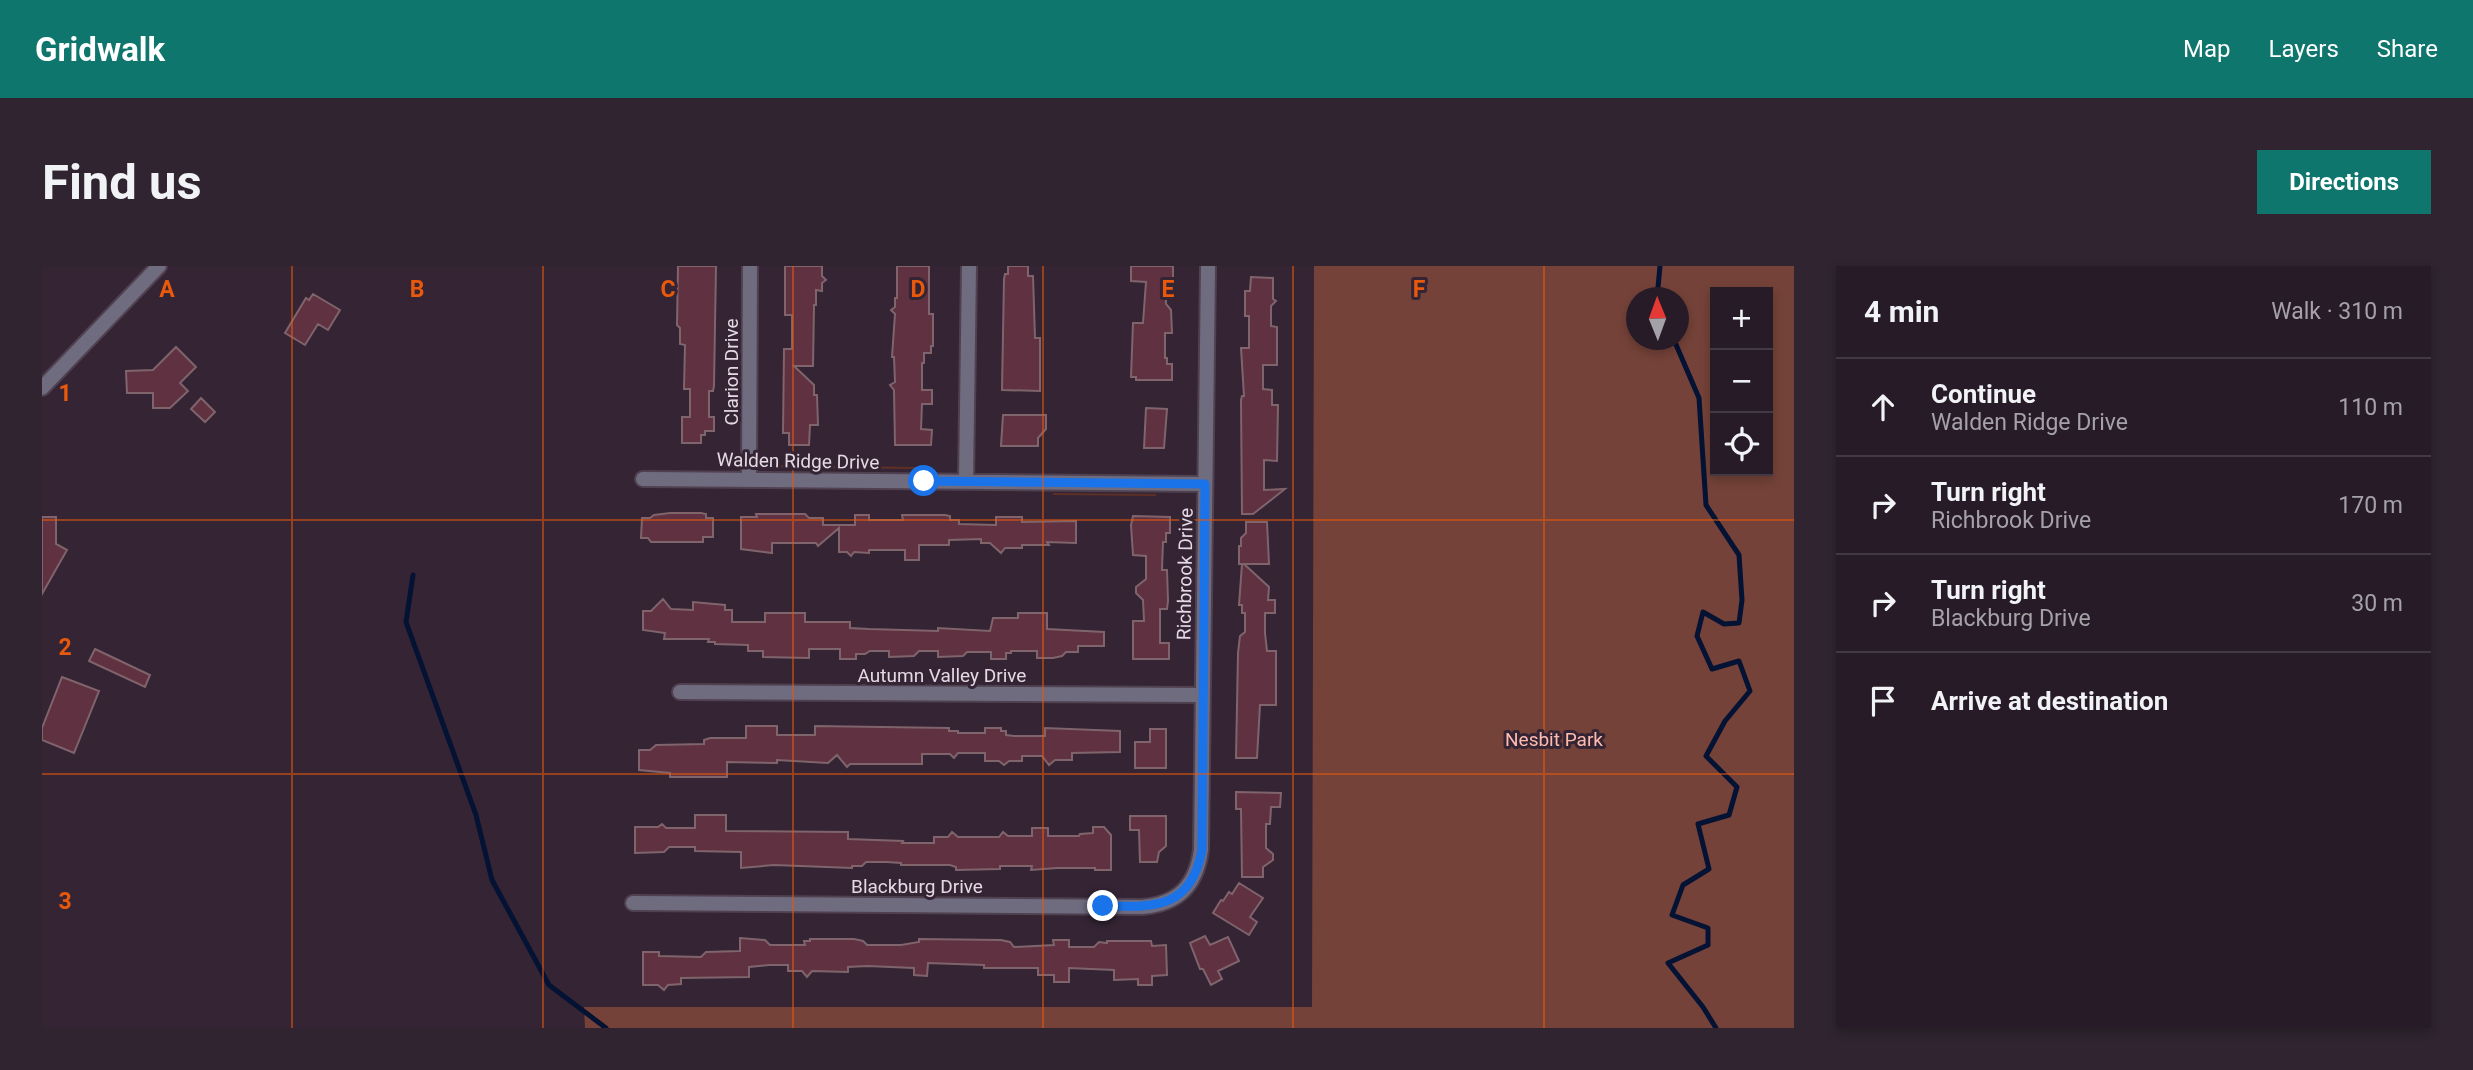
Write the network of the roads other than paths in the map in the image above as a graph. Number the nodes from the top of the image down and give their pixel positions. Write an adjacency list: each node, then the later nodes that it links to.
1 (159, 266): 5 (street)
2 (750, 266): 7 (street, Clarion Drive)
3 (969, 266): 8 (street)
4 (1208, 266): 9 (street, Richbrook Drive)
5 (42, 388)
6 (643, 478): 7 (street, Walden Ridge Drive)
7 (749, 479): 8 (street, Walden Ridge Drive)
8 (966, 481): 9 (street, Walden Ridge Drive)
9 (1205, 484): 11 (street, Richbrook Drive)
10 (680, 692): 11 (street, Autumn Valley Drive)
11 (1202, 695): 12 (street, Richbrook Drive)
12 (1192, 881): 13 (street, Blackburg Drive)
13 (633, 903)

